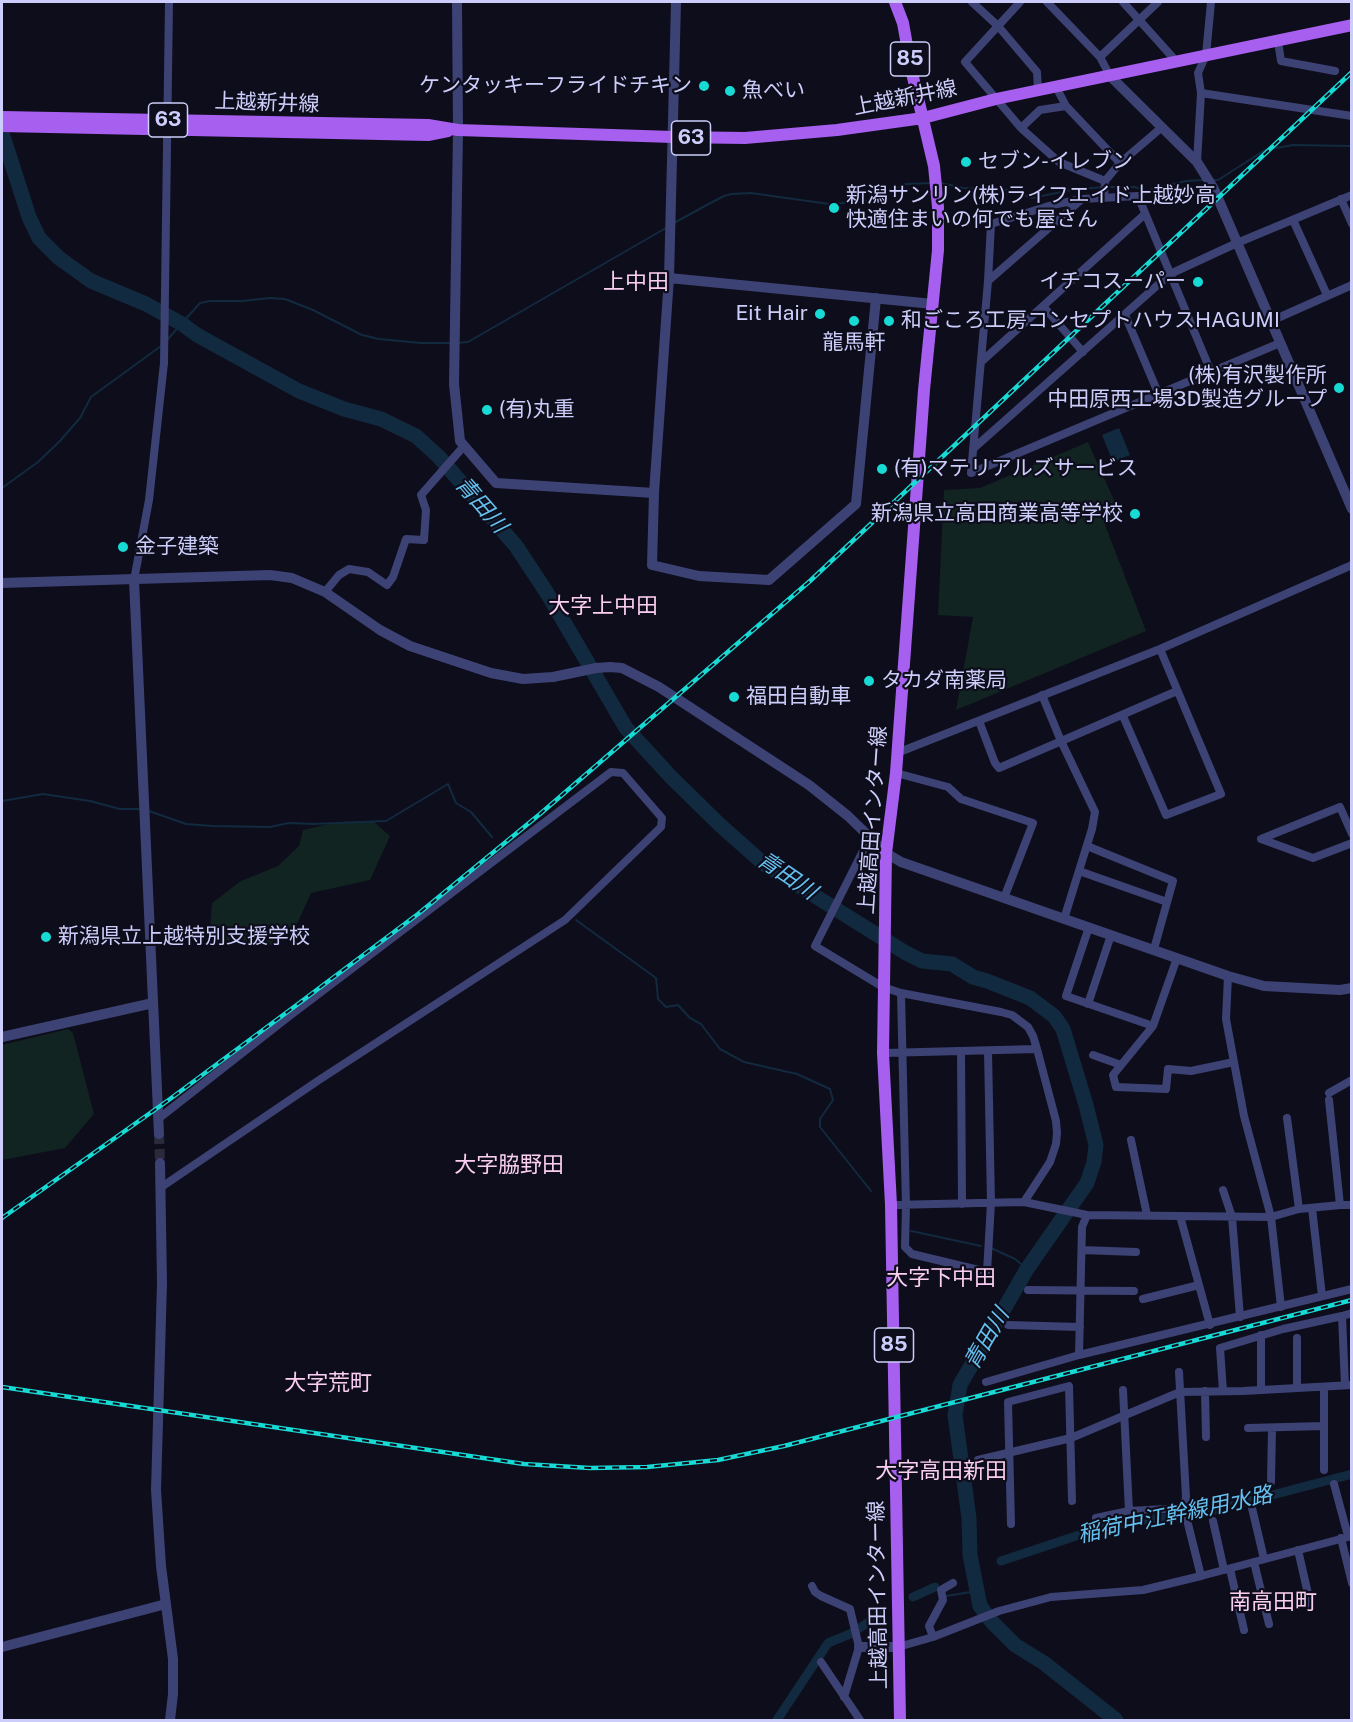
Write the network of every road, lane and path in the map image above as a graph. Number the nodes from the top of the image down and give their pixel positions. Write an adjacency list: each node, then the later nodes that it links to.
1 (169, 2): 29 (street)
2 (457, 2): 33 (street)
3 (676, 2): 34 (street)
4 (895, 2): 27 (main road, 上越高田インター線 / 85)
5 (972, 2): 13 (street)
6 (1020, 2): 13 (street)
7 (1047, 2): 16 (street)
8 (1123, 2): 11 (street)
9 (1158, 2): 11 (street)
10 (1211, 2): 15 (street)
11 (1140, 19): 16 (street); 17 (street)
12 (1352, 25): 14 (main road, 上越新井線 / 63)
13 (998, 26): 21 (street); 23 (street)
14 (1278, 41): 15 (main road, 上越新井線 / 63); 18 (street)
15 (1206, 55): 17 (main road, 上越新井線 / 63); 22 (street)
16 (1100, 57): 19 (street)
17 (1176, 61): 19 (main road, 上越新井線 / 63)
18 (1335, 71)
19 (1110, 75): 20 (main road, 上越新井線 / 63); 32 (street)
20 (1056, 87): 21 (main road, 上越新井線 / 63); 24 (street)
21 (1038, 91): 23 (main road, 上越新井線 / 63)
22 (1201, 93): 25 (street); 35 (street)
23 (996, 99): 27 (main road, 上越新井線 / 63); 31 (street)
24 (1066, 106): 31 (street); 36 (street)
25 (1352, 116)
26 (2, 117): 28 (main road, 上越新井線 / 63)
27 (923, 118): 34 (main road, 上越新井線 / 63); 52 (main road, 上越高田インター線 / 85)
28 (29, 122): 29 (main road, 上越新井線 / 63); 30 (main road, 上越新井線 / 63)
29 (168, 125): 33 (main road, 上越新井線 / 63); 66 (street)
30 (2, 126)
31 (1021, 128): 37 (street)
32 (1161, 128): 35 (street); 36 (street)
33 (458, 130): 34 (main road, 上越新井線 / 63); 61 (street)
34 (673, 137): 47 (street)
35 (1197, 162): 45 (street)
36 (1120, 163): 37 (street)
37 (1105, 181): 38 (street)
38 (1104, 195): 40 (street); 42 (street)
39 (1352, 195): 41 (street)
40 (1082, 199): 48 (street); 48 (street)
41 (1341, 199): 43 (street); 44 (street)
42 (1145, 214): 46 (street); 53 (street)
43 (1293, 220): 45 (street); 50 (street)
44 (1352, 224)
45 (1237, 243): 46 (street); 55 (street)
46 (1170, 274): 54 (street); 59 (street)
47 (669, 278): 51 (street); 63 (street)
48 (988, 281): 58 (street)
49 (1352, 285): 50 (street)
50 (1327, 295): 55 (street)
51 (876, 298): 52 (street); 63 (street)
52 (933, 304): 75 (main road, 上越高田インター線 / 85)
53 (1042, 306): 57 (street); 58 (street)
54 (1125, 315): 57 (street); 60 (street)
55 (1271, 321): 56 (street)
56 (1280, 343): 59 (street); 64 (street)
57 (1083, 352): 62 (street)
58 (981, 362): 62 (street)
59 (1211, 372): 60 (street)
60 (1159, 395): 62 (street)
61 (464, 446): 63 (street); 68 (street)
62 (974, 448)
63 (654, 493)
64 (1352, 509)
65 (1352, 565): 69 (street)
66 (134, 580): 67 (street); 68 (street); 94 (street)
67 (2, 583)
68 (325, 592): 78 (street)
69 (1160, 649): 70 (street); 71 (street)
70 (1177, 691): 72 (street); 72 (street)
71 (1042, 694): 73 (street); 74 (street)
72 (1123, 716): 74 (street)
73 (979, 721): 74 (street); 75 (street)
74 (1061, 741): 80 (street)
75 (897, 753): 76 (main road, 上越高田インター線 / 85)
76 (896, 773): 81 (main road, 上越高田インター線 / 85); 83 (street)
77 (1352, 834): 79 (street)
78 (870, 837): 81 (street); 91 (street)
79 (1352, 843)
80 (1087, 846): 82 (street); 84 (street)
81 (885, 853): 83 (street); 91 (main road, 上越高田インター線 / 85)
82 (1079, 871): 84 (street); 85 (street)
83 (1004, 898): 85 (street)
84 (1167, 902): 88 (street)
85 (1064, 919): 86 (street)
86 (1089, 927): 87 (street); 95 (street)
87 (1111, 935): 88 (street); 95 (street)
88 (1154, 950): 89 (street)
89 (1177, 958): 90 (street); 96 (street)
90 (1228, 976): 92 (street); 104 (street)
91 (883, 987): 93 (street); 101 (main road, 上越高田インター線 / 85)
92 (1352, 988)
93 (901, 993): 98 (street); 102 (street)
94 (153, 1003): 97 (street); 108 (street)
95 (1088, 1004): 96 (street)
96 (1153, 1026): 105 (street)
97 (2, 1037)
98 (1037, 1050): 100 (street); 114 (street)
99 (961, 1051): 100 (street); 102 (street); 116 (street)
100 (988, 1051): 115 (street)
101 (883, 1053): 102 (street); 117 (main road, 上越高田インター線 / 85)
102 (903, 1053): 120 (street)
103 (1093, 1054): 105 (street)
104 (1234, 1062): 105 (street); 127 (street)
105 (1121, 1065)
106 (1352, 1080): 118 (street)
107 (1287, 1118): 122 (street)
108 (158, 1119): 109 (street); 112 (street)
109 (159, 1134)
110 (1131, 1140): 124 (street)
111 (160, 1163): 112 (street)
112 (160, 1188): 184 (street)
113 (1223, 1190): 126 (street)
114 (1024, 1202): 115 (street); 123 (street)
115 (991, 1203): 116 (street); 120 (street)
116 (962, 1204): 120 (street)
117 (891, 1205): 120 (street); 191 (main road, 上越高田インター線 / 85)
118 (1340, 1205): 119 (street); 121 (street)
119 (1352, 1205)
120 (906, 1206)
121 (1312, 1208): 122 (street); 135 (street)
122 (1299, 1209): 127 (street)
123 (1082, 1214): 124 (street); 128 (street)
124 (1147, 1215): 125 (street)
125 (1180, 1216): 126 (street); 130 (street)
126 (1232, 1217): 127 (street); 140 (street)
127 (1271, 1217): 137 (street)
128 (1082, 1250): 129 (street); 131 (street)
129 (1136, 1252)
130 (1199, 1285): 136 (street); 141 (street)
131 (1081, 1289): 133 (street); 134 (street); 143 (street)
132 (1352, 1289): 135 (street)
133 (1028, 1290)
134 (1134, 1291)
135 (1322, 1296): 137 (street)
136 (1143, 1299)
137 (1281, 1307): 140 (street)
138 (1352, 1313): 139 (street)
139 (1342, 1316): 144 (street); 149 (street)
140 (1240, 1317): 141 (street)
141 (1210, 1324): 146 (street)
142 (1008, 1326): 143 (street)
143 (1080, 1327): 146 (street)
144 (1261, 1335): 153 (street); 155 (street)
145 (1297, 1338): 151 (street)
146 (1079, 1356): 148 (street)
147 (1179, 1372): 156 (street)
148 (986, 1382)
149 (1348, 1385): 150 (street)
150 (1324, 1387): 151 (street); 158 (street)
151 (1298, 1388): 153 (street)
152 (1123, 1390): 157 (street)
153 (1262, 1390): 155 (street)
154 (1205, 1391): 155 (street); 156 (street); 161 (street)
155 (1223, 1391)
156 (1180, 1392): 157 (street); 169 (street)
157 (1124, 1415): 162 (street); 171 (street)
158 (1323, 1426): 160 (street); 165 (street)
159 (1248, 1428): 160 (street)
160 (1272, 1428): 166 (street)
161 (1206, 1437)
162 (1071, 1438): 163 (street); 163 (street); 168 (street)
163 (1010, 1452): 164 (street); 174 (street)
164 (978, 1460)
165 (1323, 1470)
166 (1271, 1482)
167 (1334, 1484): 175 (street)
168 (1072, 1501)
169 (1184, 1508): 171 (street); 180 (street)
170 (1252, 1508): 177 (street)
171 (1129, 1511): 172 (street)
172 (1095, 1518)
173 (1213, 1521): 179 (street)
174 (1011, 1524)
175 (1347, 1537): 176 (street); 181 (street)
176 (1298, 1550): 177 (street); 185 (street)
177 (1264, 1559): 178 (street)
178 (1254, 1562): 179 (street); 186 (street)
179 (1227, 1570): 180 (street); 187 (street)
180 (1201, 1576): 188 (street)
181 (1352, 1582)
182 (953, 1583): 188 (street)
183 (812, 1586): 190 (street)
184 (166, 1604): 189 (street); 194 (street)
185 (1311, 1607)
186 (1269, 1624)
187 (1244, 1630)
188 (933, 1637): 191 (street)
189 (2, 1647)
190 (859, 1647): 191 (street); 193 (street)
191 (898, 1647): 196 (main road, 上越高田インター線 / 85)
192 (821, 1662): 193 (street)
193 (844, 1696): 195 (street)
194 (170, 1720)
195 (860, 1720)
196 (900, 1720)

